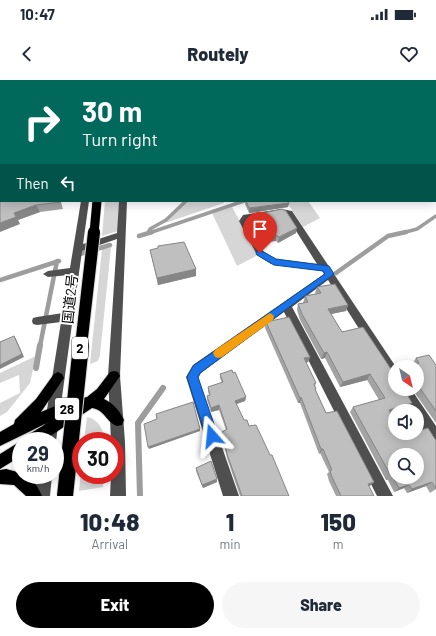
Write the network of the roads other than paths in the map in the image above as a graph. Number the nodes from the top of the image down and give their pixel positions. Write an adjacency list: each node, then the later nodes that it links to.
1 (85, 202): 5 (street)
2 (97, 202): 30 (highway, 国道2号 / 2, bridge)
3 (123, 202): 4 (street)
4 (121, 235): 5 (street); 13 (street)
5 (77, 249): 6 (street)
6 (74, 271): 8 (street); 10 (street)
7 (328, 271): 7 (street); 9 (street); 12 (street)
8 (53, 273)
9 (286, 305): 32 (street); 33 (street)
10 (67, 317): 11 (street); 14 (street)
11 (42, 320)
12 (388, 364)
13 (114, 376): 16 (main road, 28); 18 (street)
14 (58, 378): 17 (street); 19 (main road)
15 (409, 396): 22 (street)
16 (90, 402): 17 (main road, 28); 18 (main road, 28); 21 (main road, 28)
17 (53, 412): 19 (main road, 28); 20 (street)
18 (117, 420): 31 (street)
19 (14, 431): 23 (main road, 28)
20 (50, 432)
21 (54, 432)
22 (436, 438)
23 (0, 439)
24 (12, 454): 25 (main road)
25 (0, 462)
26 (0, 477): 28 (main road)
27 (44, 484): 29 (street)
28 (34, 496)
29 (42, 496)
30 (65, 496)
31 (118, 496)
32 (231, 496)
33 (385, 496)

